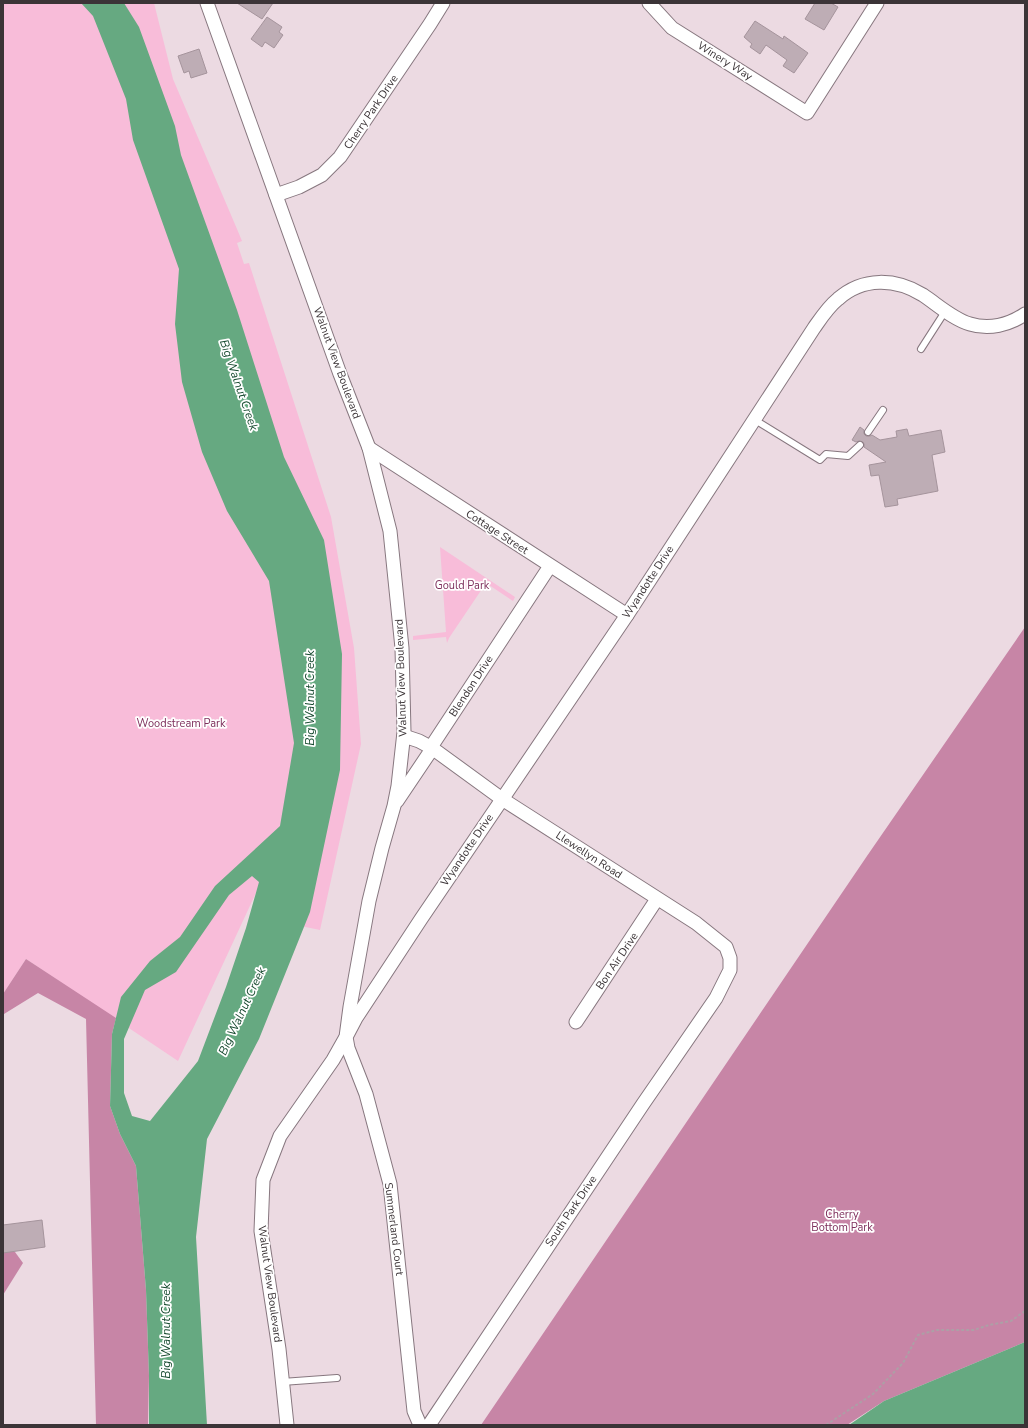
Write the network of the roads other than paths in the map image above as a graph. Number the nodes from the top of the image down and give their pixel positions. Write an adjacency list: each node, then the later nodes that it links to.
1 (207, 3): 5 (street, Walnut View Boulevard)
2 (443, 3): 5 (street, Cherry Park Drive)
3 (649, 3): 4 (street, Winery Way)
4 (877, 3)
5 (276, 195): 13 (street, Walnut View Boulevard)
6 (946, 310): 7 (street, Wyandotte Drive); 8 (lane); 10 (street, Wyandotte Drive)
7 (1025, 314)
8 (921, 349)
9 (883, 410): 11 (lane)
10 (755, 420): 12 (lane); 15 (street, Wyandotte Drive)
11 (868, 432)
12 (860, 445)
13 (369, 448): 14 (street, Cottage Street); 16 (street, Walnut View Boulevard)
14 (550, 566): 15 (street, Cottage Street); 17 (street, Blendon Drive)
15 (627, 615): 18 (street, Wyandotte Drive)
16 (404, 736): 17 (street, Llewellyn Road); 19 (street, Walnut View Boulevard)
17 (432, 748): 18 (street, Llewellyn Road); 19 (street, Blendon Drive)
18 (502, 799): 20 (street, Llewellyn Road); 23 (street, Wyandotte Drive)
19 (394, 806): 23 (street, Walnut View Boulevard)
20 (658, 899): 21 (street, Llewellyn Road); 22 (street, Bon Air Drive)
21 (716, 998): 28 (street, South Park Drive)
22 (576, 1022)
23 (346, 1037): 25 (street, Walnut View Boulevard); 27 (street, Summerland Court)
24 (336, 1378): 25 (lane)
25 (282, 1382): 26 (street, Walnut View Boulevard)
26 (287, 1425)
27 (420, 1425)
28 (429, 1425)

